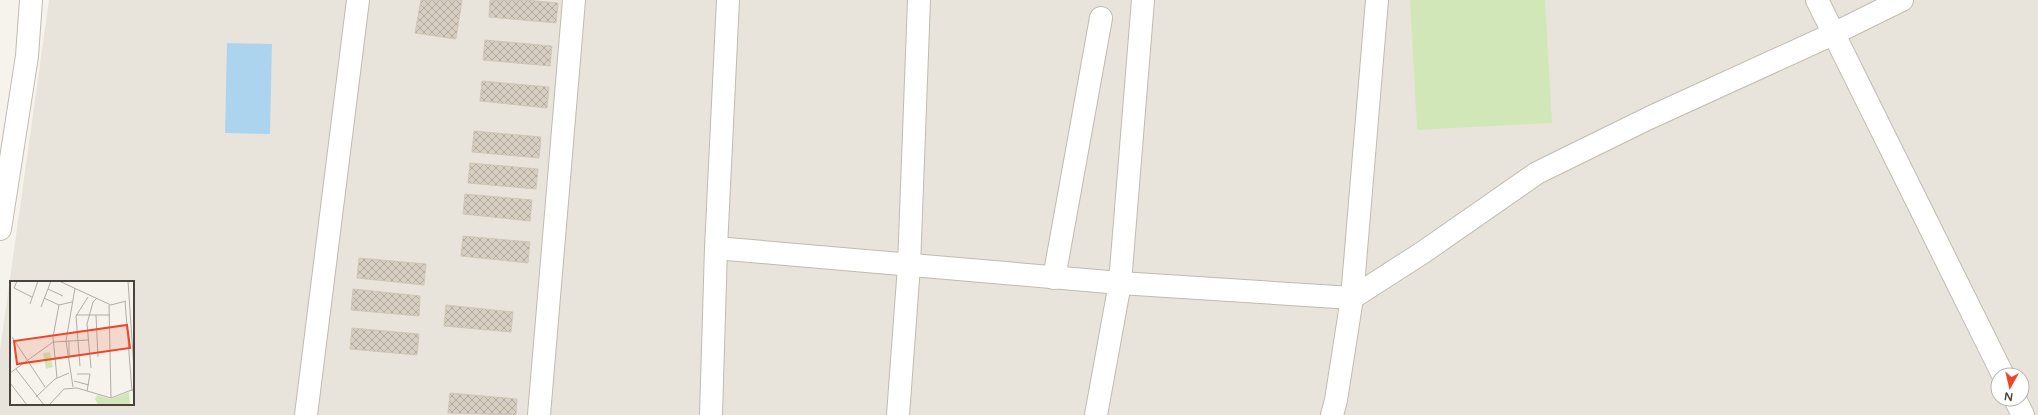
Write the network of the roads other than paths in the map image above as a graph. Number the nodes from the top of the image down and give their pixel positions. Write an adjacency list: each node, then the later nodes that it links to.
1 (31, 0): 12 (street)
2 (358, 0): 19 (street)
3 (574, 0): 20 (street)
4 (728, 0): 13 (street)
5 (919, 0): 14 (street)
6 (1143, 0): 16 (street)
7 (1377, 0): 17 (street)
8 (1817, 0): 11 (street)
9 (1902, 0): 11 (street)
10 (1101, 18): 15 (street)
11 (1833, 34): 17 (street); 18 (street)
12 (0, 229)
13 (716, 248): 14 (street); 21 (street)
14 (909, 266): 15 (street); 22 (street)
15 (1054, 278): 16 (street)
16 (1120, 283): 17 (street); 23 (street)
17 (1352, 298): 24 (street)
18 (1999, 367)
19 (306, 415)
20 (539, 415)
21 (711, 415)
22 (898, 415)
23 (1096, 415)
24 (1332, 415)

